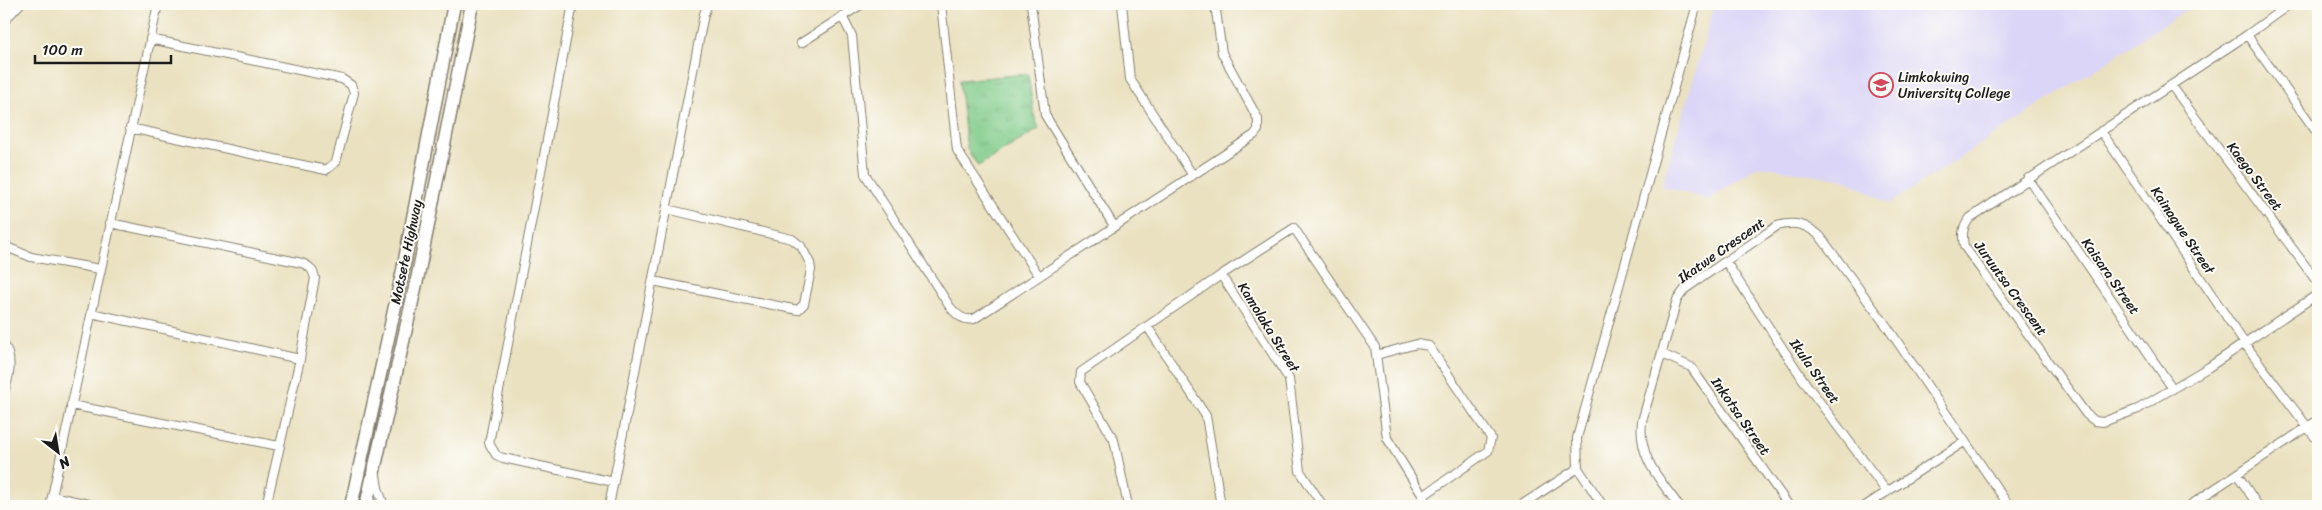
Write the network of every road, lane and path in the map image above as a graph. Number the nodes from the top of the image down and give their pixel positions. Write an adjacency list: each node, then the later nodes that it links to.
1 (20, 4): 15 (street)
2 (158, 4): 17 (street)
3 (454, 4): 62 (highway, Motsete Highway)
4 (472, 4): 52 (highway, Motsete Highway)
5 (573, 4): 55 (street)
6 (708, 4): 25 (street)
7 (862, 4): 14 (street)
8 (941, 4): 33 (street)
9 (1031, 4): 27 (street)
10 (1122, 4): 23 (street)
11 (1215, 4): 23 (street)
12 (1697, 4): 53 (street)
13 (2290, 4): 16 (street, Juruutsa Crescent)
14 (842, 16): 18 (street); 33 (street)
15 (4, 22)
16 (2246, 35): 19 (street, Juruutsa Crescent); 22 (street)
17 (150, 39): 20 (street); 20 (street)
18 (801, 43)
19 (2171, 85): 21 (street, Juruutsa Crescent); 35 (street, Kaego Street)
20 (130, 128): 26 (street)
21 (2101, 131): 24 (street, Juruutsa Crescent); 40 (street, Kainagwe Street)
22 (2318, 134)
23 (1192, 174): 27 (street)
24 (2028, 178): 44 (street, Kaisara Street); 44 (street, Juruutsa Crescent)
25 (667, 209): 34 (street); 34 (street)
26 (110, 222): 31 (street); 43 (street)
27 (1114, 226): 33 (street)
28 (7, 248): 29 (street); 31 (street)
29 (4, 256)
30 (1726, 262): 41 (street, Ikatwe Crescent); 50 (street, Ikatwe Crescent); 56 (street, Ikula Street)
31 (100, 269): 37 (street)
32 (1221, 275): 38 (street); 42 (street); 68 (street, Kamolaka Street)
33 (1039, 276)
34 (653, 281): 55 (street)
35 (2318, 283)
36 (2318, 294): 40 (street, Juruutsa Crescent)
37 (91, 313): 43 (street); 46 (street)
38 (1147, 326): 66 (street); 67 (street)
39 (4, 344): 45 (street)
40 (2245, 344): 44 (street, Juruutsa Crescent); 48 (street, Kainagwe Street)
41 (1662, 354): 72 (street, Ikatwe Crescent); 73 (street, Inkotsa Street)
42 (1376, 355): 58 (street); 58 (street)
43 (300, 359): 51 (street)
44 (2173, 388)
45 (4, 392)
46 (71, 405): 51 (street); 57 (street)
47 (2318, 420): 48 (street)
48 (2308, 427): 49 (street, Kainagwe Street); 54 (street)
49 (2318, 441)
50 (1964, 442): 56 (street); 75 (street, Ikatwe Crescent)
51 (279, 446): 61 (street)
52 (375, 468): 63 (highway, Motsete Highway); 64 (street)
53 (1578, 468): 70 (street); 71 (street)
54 (2236, 474): 76 (street); 77 (street)
55 (614, 482): 65 (street)
56 (1887, 492): 74 (street)
57 (52, 496): 59 (street); 60 (street)
58 (1423, 496): 69 (street)
59 (50, 506)
60 (97, 506)
61 (266, 506)
62 (352, 506)
63 (366, 506)
64 (384, 506)
65 (609, 506)
66 (1128, 506)
67 (1221, 506)
68 (1323, 506)
69 (1429, 506)
70 (1520, 506)
71 (1603, 506)
72 (1679, 506)
73 (1789, 506)
74 (1865, 506)
75 (2010, 506)
76 (2189, 506)
77 (2258, 506)

